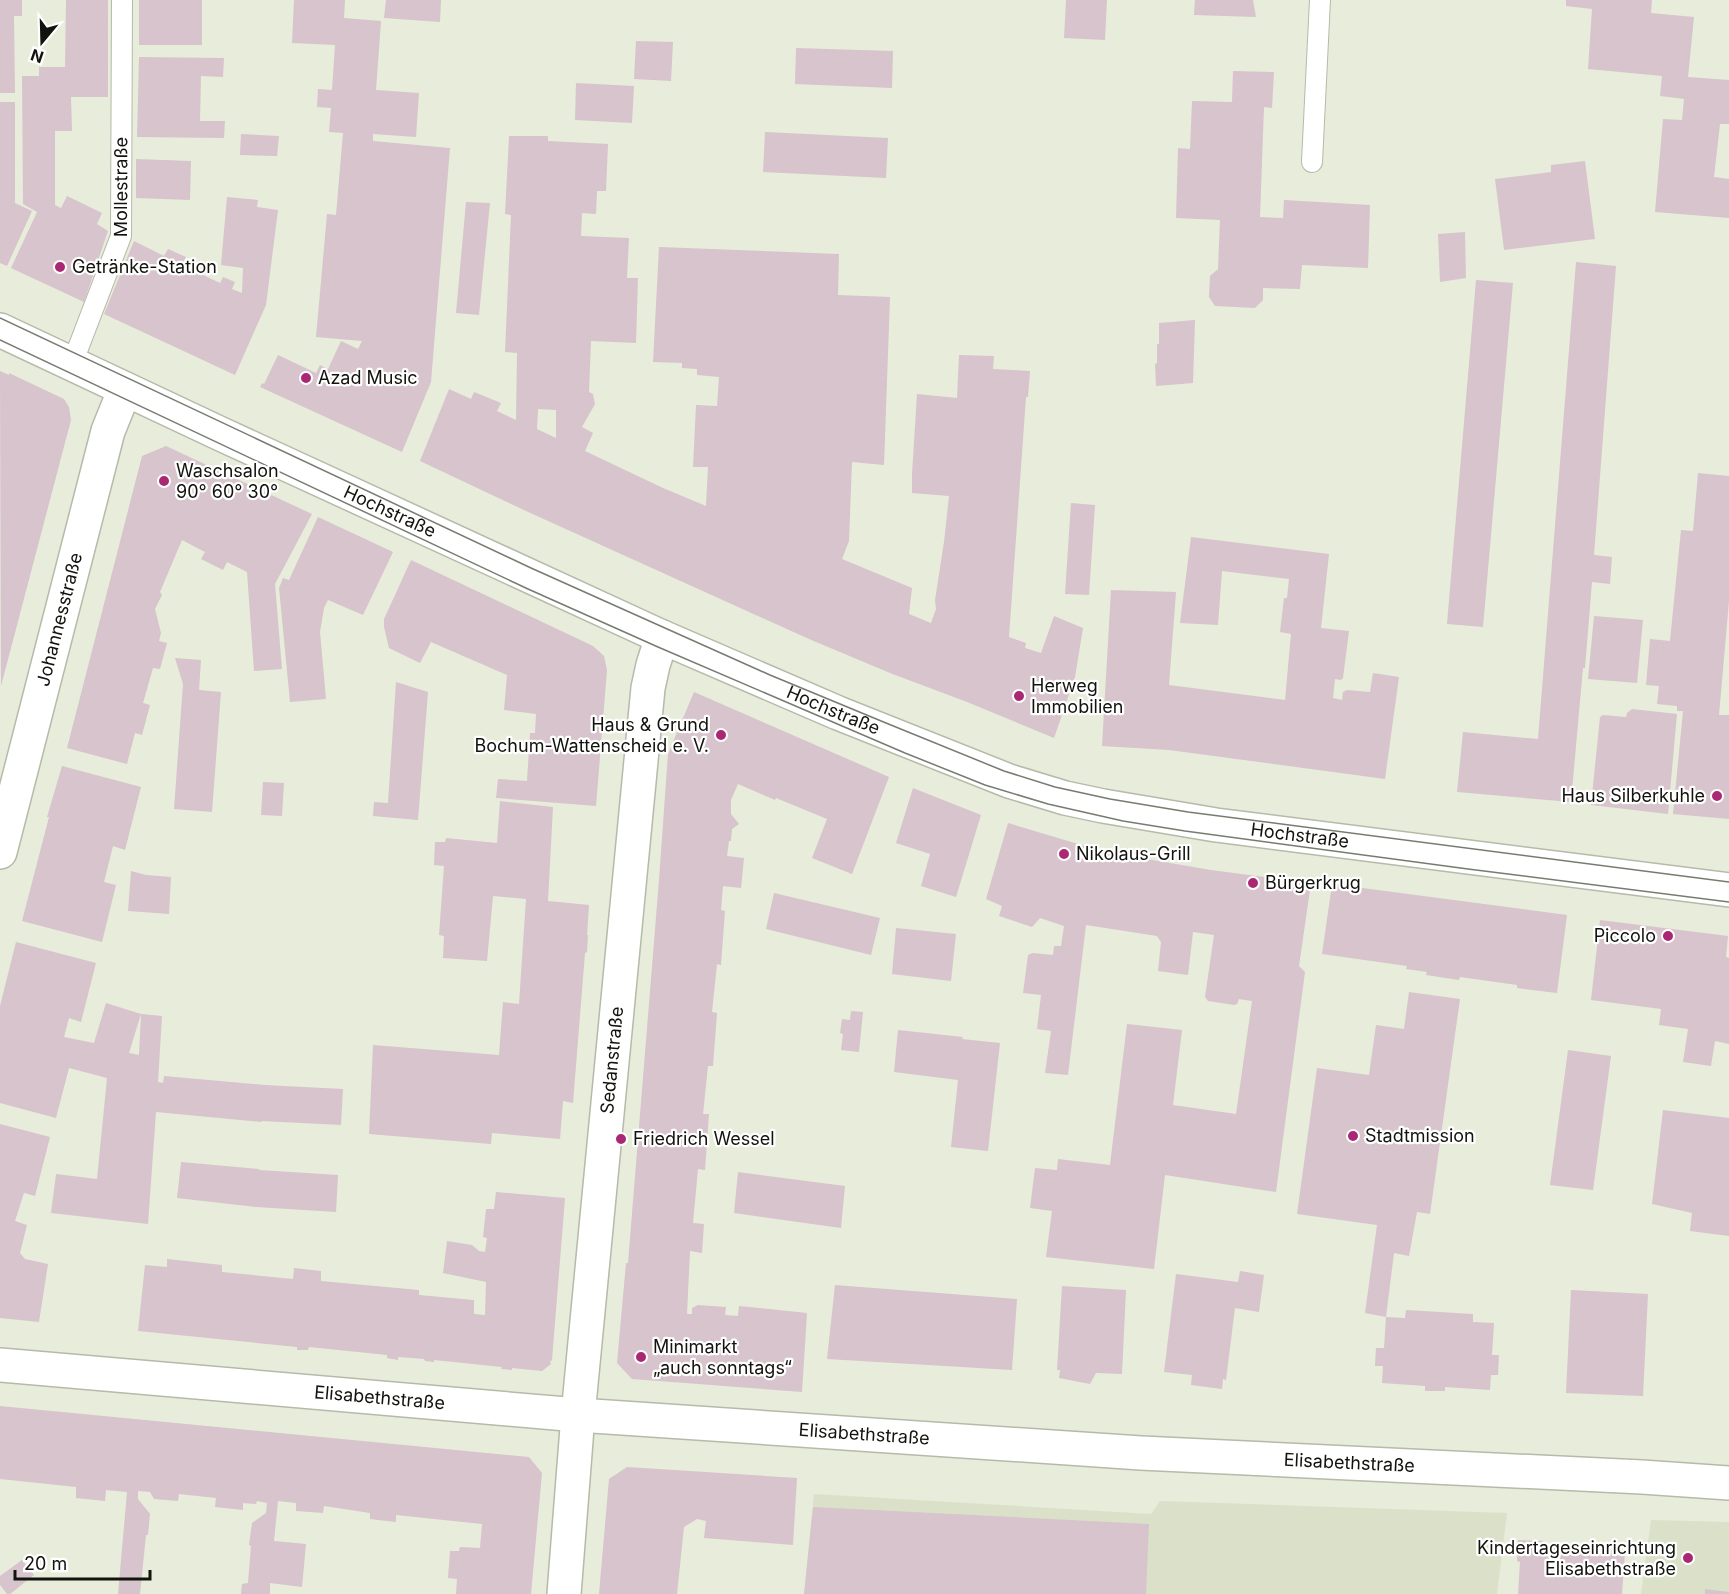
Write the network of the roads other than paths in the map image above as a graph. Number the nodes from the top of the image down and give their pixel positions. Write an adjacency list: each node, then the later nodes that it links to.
1 (122, 0): 5 (lane, Mollestraße)
2 (1320, 0): 3 (lane)
3 (1312, 162)
4 (0, 330): 5 (street, Hochstraße)
5 (72, 364): 6 (street, Hochstraße)
6 (125, 389): 7 (street, Hochstraße); 8 (street, Johannesstraße)
7 (662, 637): 9 (street, Hochstraße); 11 (street, Sedanstraße)
8 (0, 852)
9 (1729, 890)
10 (0, 1365): 11 (street, Elisabethstraße)
11 (578, 1415): 12 (street, Elisabethstraße); 13 (street, Sedanstraße)
12 (1729, 1483)
13 (564, 1594)

